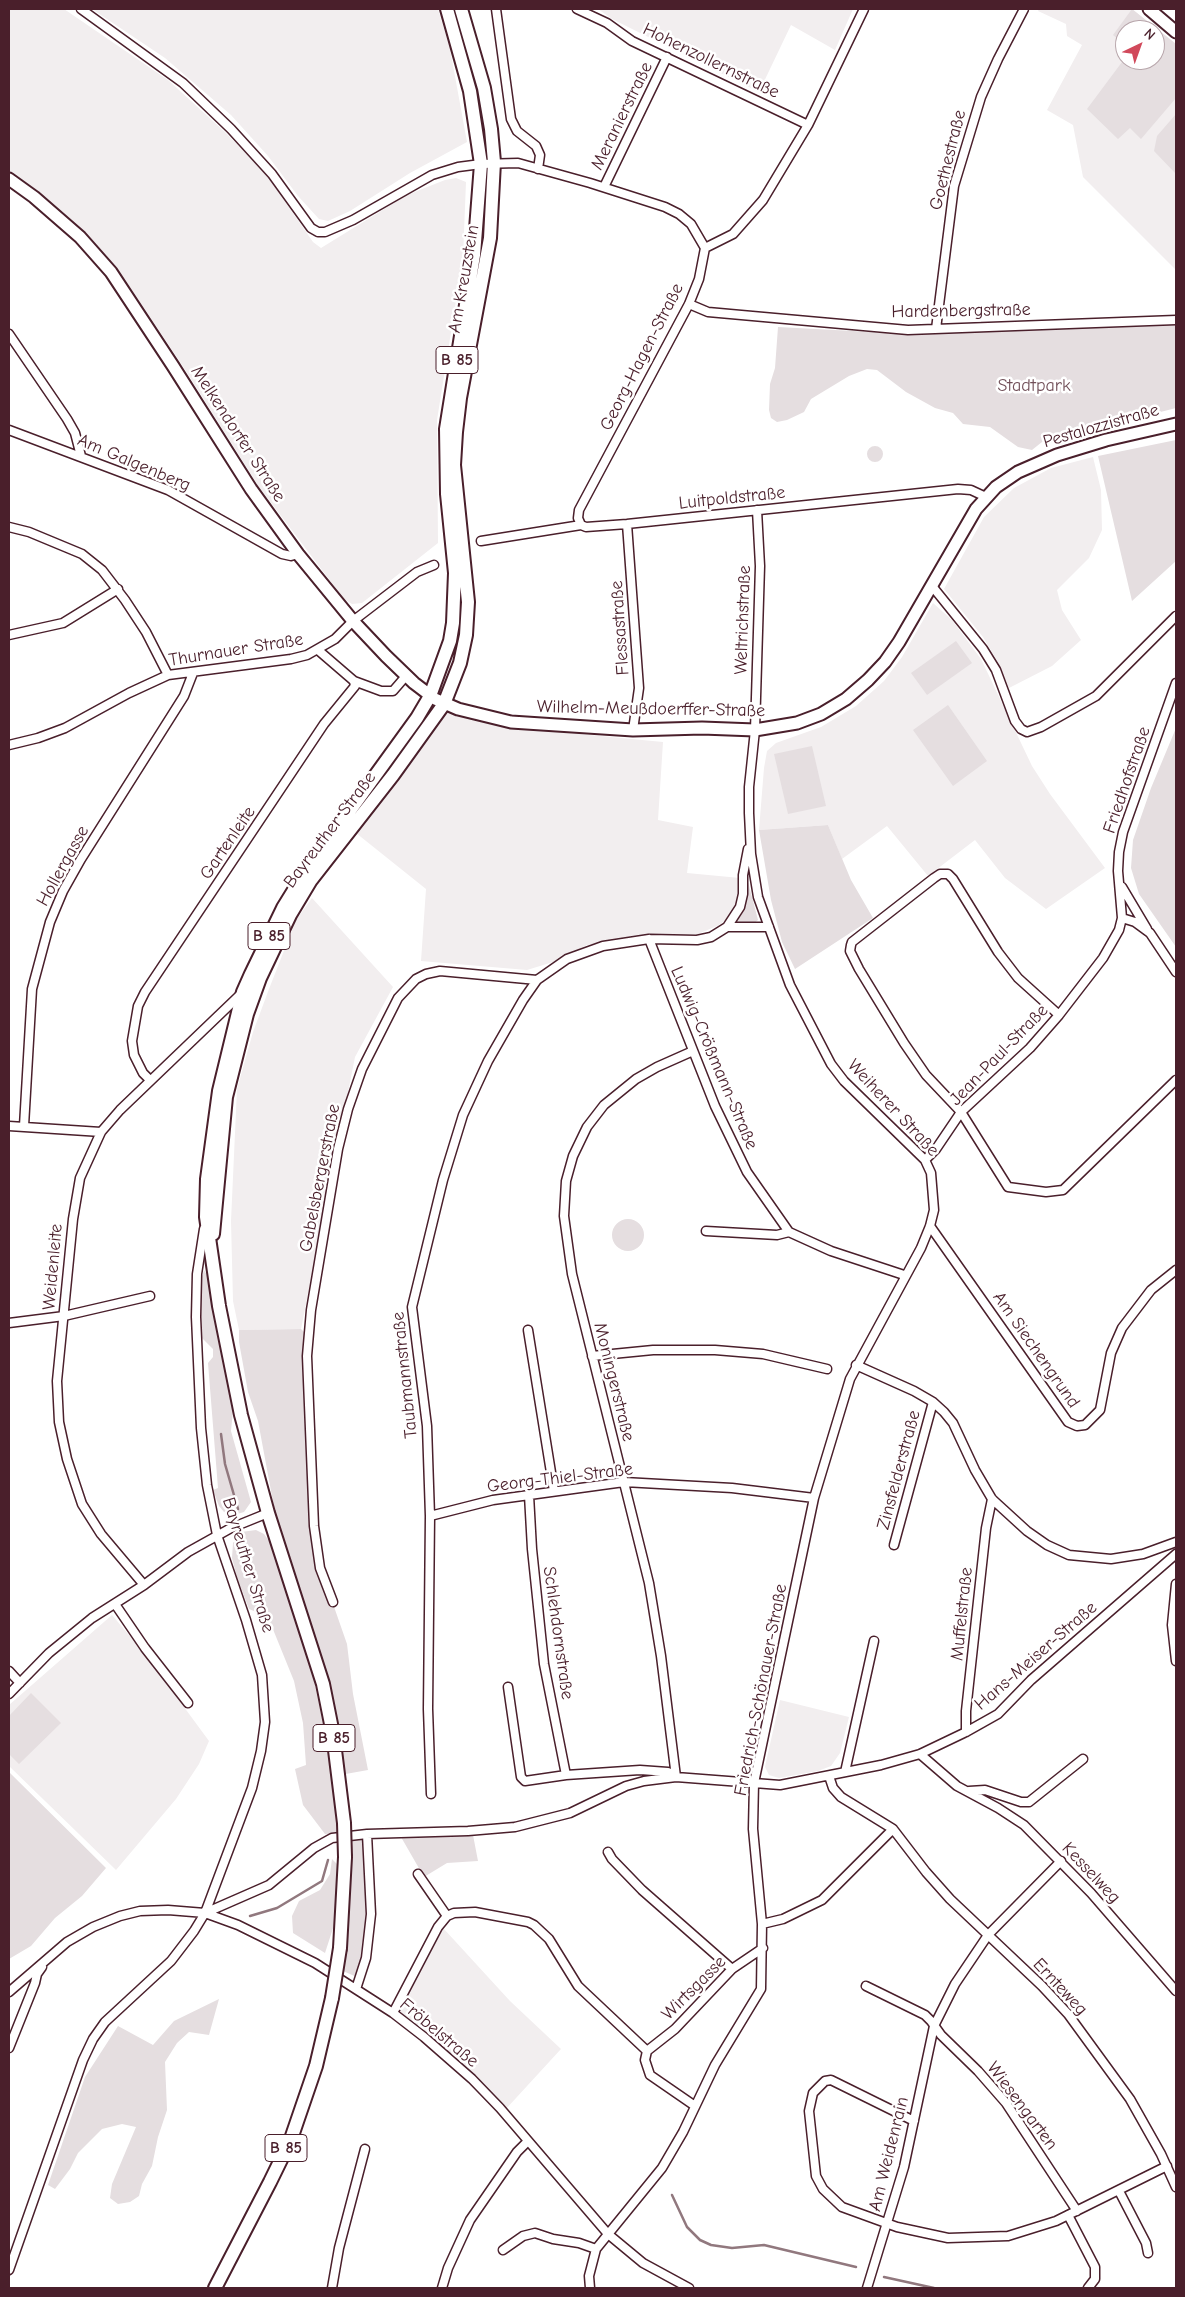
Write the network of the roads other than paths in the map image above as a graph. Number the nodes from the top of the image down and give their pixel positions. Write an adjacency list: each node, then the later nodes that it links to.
1 (81, 9): 12 (street)
2 (447, 9): 12 (main road, Am Kreuzstein / B 85)
3 (461, 9): 12 (main road, Am Kreuzstein / B 85)
4 (496, 9): 13 (street)
5 (577, 9): 10 (street, Hohenzollernstraße)
6 (864, 9): 11 (street)
7 (1024, 9): 19 (street, Goethestraße)
8 (1150, 9): 9 (street)
9 (1176, 32)
10 (667, 57): 11 (street, Hohenzollernstraße); 15 (street, Meranierstraße)
11 (808, 125): 16 (street)
12 (488, 163): 13 (street); 43 (main road, Am Kreuzstein / B 85); 44 (main road, Am Kreuzstein / B 85)
13 (538, 169): 15 (street)
14 (9, 180): 30 (street, Melkendorfer Straße)
15 (604, 187): 16 (street)
16 (704, 248): 17 (street, Georg-Hagen-Straße)
17 (688, 304): 19 (street, Hardenbergstraße); 27 (street, Georg-Hagen-Straße)
18 (1176, 320): 19 (street, Hardenbergstraße)
19 (936, 329)
20 (9, 334): 23 (street)
21 (1176, 424): 24 (street, Pestalozzistraße)
22 (9, 430): 23 (street, Am Galgenberg)
23 (81, 456): 30 (street, Am Galgenberg)
24 (986, 497): 25 (street, Luitpoldstraße); 32 (street, Wilhelm-Meußdoerffer-Straße)
25 (757, 510): 26 (street, Luitpoldstraße); 46 (street, Weltrichstraße)
26 (627, 524): 27 (street, Luitpoldstraße); 45 (street, Flessastraße)
27 (581, 525): 29 (street, Luitpoldstraße)
28 (9, 527): 33 (street)
29 (480, 541)
30 (298, 554): 35 (street, Melkendorfer Straße)
31 (434, 565): 35 (street)
32 (932, 586): 34 (street); 46 (street, Wilhelm-Meußdoerffer-Straße)
33 (118, 589): 36 (street); 39 (street)
34 (1176, 616)
35 (354, 621): 37 (street, Thurnauer Straße); 40 (street, Melkendorfer Straße)
36 (9, 635)
37 (318, 650): 38 (street, Thurnauer Straße); 41 (street)
38 (193, 673): 39 (street, Thurnauer Straße); 64 (street, Hollergasse)
39 (168, 674): 47 (street, Thurnauer Straße)
40 (406, 676): 41 (street); 43 (street, Melkendorfer Straße)
41 (354, 681): 60 (street, Gartenleite)
42 (1176, 683): 49 (street, Friedhofstraße)
43 (430, 696): 44 (street, Melkendorfer Straße); 57 (main road, Bayreuther Straße / B 85)
44 (444, 704): 45 (street, Wilhelm-Meußdoerffer-Straße); 71 (main road, Bayreuther Straße / B 85)
45 (633, 730): 46 (street, Wilhelm-Meußdoerffer-Straße)
46 (755, 730): 48 (street, Weiherer Straße)
47 (9, 745)
48 (750, 840): 51 (street); 52 (street, Weiherer Straße)
49 (1119, 879): 50 (street, Friedhofstraße); 53 (street)
50 (1122, 918): 53 (street); 58 (street, Jean-Paul-Straße)
51 (727, 927): 52 (street); 54 (street)
52 (769, 927): 66 (street, Weiherer Straße)
53 (1150, 933): 55 (street)
54 (649, 939): 56 (street); 59 (street, Ludwig-Crößmann-Straße)
55 (1176, 972)
56 (538, 980): 88 (street, Taubmannstraße); 95 (street, Gabelsbergerstraße)
57 (243, 992): 60 (street, Weidenleite); 67 (main road, Bayreuther Straße / B 85)
58 (1059, 1016): 62 (street, Jean-Paul-Straße); 62 (street)
59 (694, 1052): 70 (street, Ludwig-Crößmann-Straße); 78 (street, Moningerstraße)
60 (150, 1080): 65 (street, Weidenleite)
61 (1176, 1080): 62 (street)
62 (961, 1112): 66 (street, Jean-Paul-Straße)
63 (9, 1126): 64 (street)
64 (24, 1126): 65 (street)
65 (101, 1132): 75 (street, Weidenleite)
66 (925, 1160): 68 (street, Weiherer Straße)
67 (206, 1217): 71 (main road, Bayreuther Straße / B 85); 89 (street, Bayreuther Straße)
68 (930, 1226): 72 (street, Am Siechengrund); 73 (street, Weiherer Straße)
69 (706, 1231): 70 (street)
70 (789, 1232): 73 (street)
71 (211, 1251): 87 (main road, Bayreuther Straße / B 85)
72 (1176, 1270)
73 (904, 1275): 79 (street, Weiherer Straße)
74 (150, 1296): 75 (street)
75 (64, 1316): 76 (street); 94 (street, Weidenleite)
76 (9, 1323)
77 (528, 1330): 83 (street)
78 (592, 1356): 80 (street); 82 (street, Moningerstraße)
79 (856, 1365): 81 (street); 85 (street, Weiherer Straße)
80 (827, 1369)
81 (933, 1402): 86 (street); 91 (street, Zinsfelderstraße)
82 (624, 1482): 83 (street, Georg-Thiel-Straße); 85 (street, Georg-Thiel-Straße); 110 (street, Moningerstraße)
83 (554, 1491): 84 (street, Georg-Thiel-Straße)
84 (529, 1494): 88 (street, Georg-Thiel-Straße); 108 (street, Schlehdornstraße)
85 (814, 1498): 111 (street, Friedrich-Schönauer-Straße)
86 (992, 1499): 90 (street); 104 (street, Muffelstraße)
87 (268, 1513): 89 (street); 149 (main road, Bayreuther Straße / B 85, bridge)
88 (430, 1516): 113 (street, Taubmannstraße)
89 (217, 1535): 94 (street); 119 (street, Bayreuther Straße)
90 (1176, 1542)
91 (894, 1545)
92 (1176, 1554): 104 (street, Hans-Meiser-Straße)
93 (1176, 1584): 98 (street)
94 (144, 1585): 96 (street)
95 (333, 1602)
96 (115, 1604): 100 (street); 103 (street)
97 (874, 1642): 107 (street)
98 (1176, 1662)
99 (9, 1671): 100 (street)
100 (20, 1683): 102 (street)
101 (508, 1687): 108 (street)
102 (9, 1694)
103 (188, 1703)
104 (966, 1732): 105 (street, Hans-Meiser-Straße)
105 (920, 1754): 107 (street, Hans-Meiser-Straße); 112 (street, Kesselweg)
106 (1083, 1759): 112 (street, Kesselweg)
107 (845, 1772): 109 (street, Hans-Meiser-Straße)
108 (566, 1774): 110 (street)
109 (830, 1776): 111 (street, Hans-Meiser-Straße); 114 (street, Ernteweg)
110 (676, 1777): 111 (street, Hans-Meiser-Straße); 115 (street)
111 (754, 1783): 121 (street, Friedrich-Schönauer-Straße)
112 (969, 1791): 117 (street, Kesselweg)
113 (431, 1794)
114 (893, 1829): 121 (street); 122 (street, Ernteweg)
115 (367, 1834): 119 (street); 127 (street)
116 (608, 1852): 125 (street)
117 (1061, 1861): 122 (street, Am Weidenrain); 128 (street, Kesselweg)
118 (418, 1874): 120 (street)
119 (205, 1913): 124 (street); 127 (street, Fröbelstraße); 148 (street, Bayreuther Straße)
120 (447, 1916): 130 (street); 133 (street)
121 (762, 1924): 123 (street, Friedrich-Schönauer-Straße)
122 (988, 1936): 131 (street, Am Weidenrain); 138 (street, Ernteweg)
123 (763, 1948): 125 (street, Wirtsgasse); 134 (street, Friedrich-Schönauer-Straße)
124 (49, 1957): 129 (street); 132 (street)
125 (732, 1969): 133 (street, Wirtsgasse)
126 (866, 1986): 131 (street)
127 (356, 1989): 130 (street, Fröbelstraße)
128 (1176, 1991)
129 (9, 1992)
130 (393, 2013): 136 (street, Fröbelstraße)
131 (934, 2026): 135 (street, Am Weidenrain); 141 (street, Wiesengarten)
132 (9, 2048)
133 (647, 2050): 134 (street)
134 (695, 2106): 144 (street, Friedrich-Schönauer-Straße)
135 (914, 2121): 143 (street, Am Weidenrain); 143 (street)
136 (528, 2141): 144 (street, Fröbelstraße); 151 (street)
137 (365, 2148): 150 (street)
138 (1167, 2166): 139 (street, Ernteweg); 140 (street)
139 (1176, 2186)
140 (1118, 2191): 141 (street); 147 (street)
141 (1077, 2211): 142 (street)
142 (1068, 2215): 143 (street); 155 (street)
143 (887, 2223): 154 (street, Am Weidenrain)
144 (608, 2234): 146 (street, Friedrich-Schönauer-Straße); 153 (street, Fröbelstraße)
145 (503, 2250): 146 (street)
146 (596, 2250): 152 (street)
147 (1148, 2253)
148 (9, 2270)
149 (215, 2288)
150 (332, 2288)
151 (442, 2288)
152 (590, 2288)
153 (689, 2288)
154 (867, 2288)
155 (1088, 2288)

